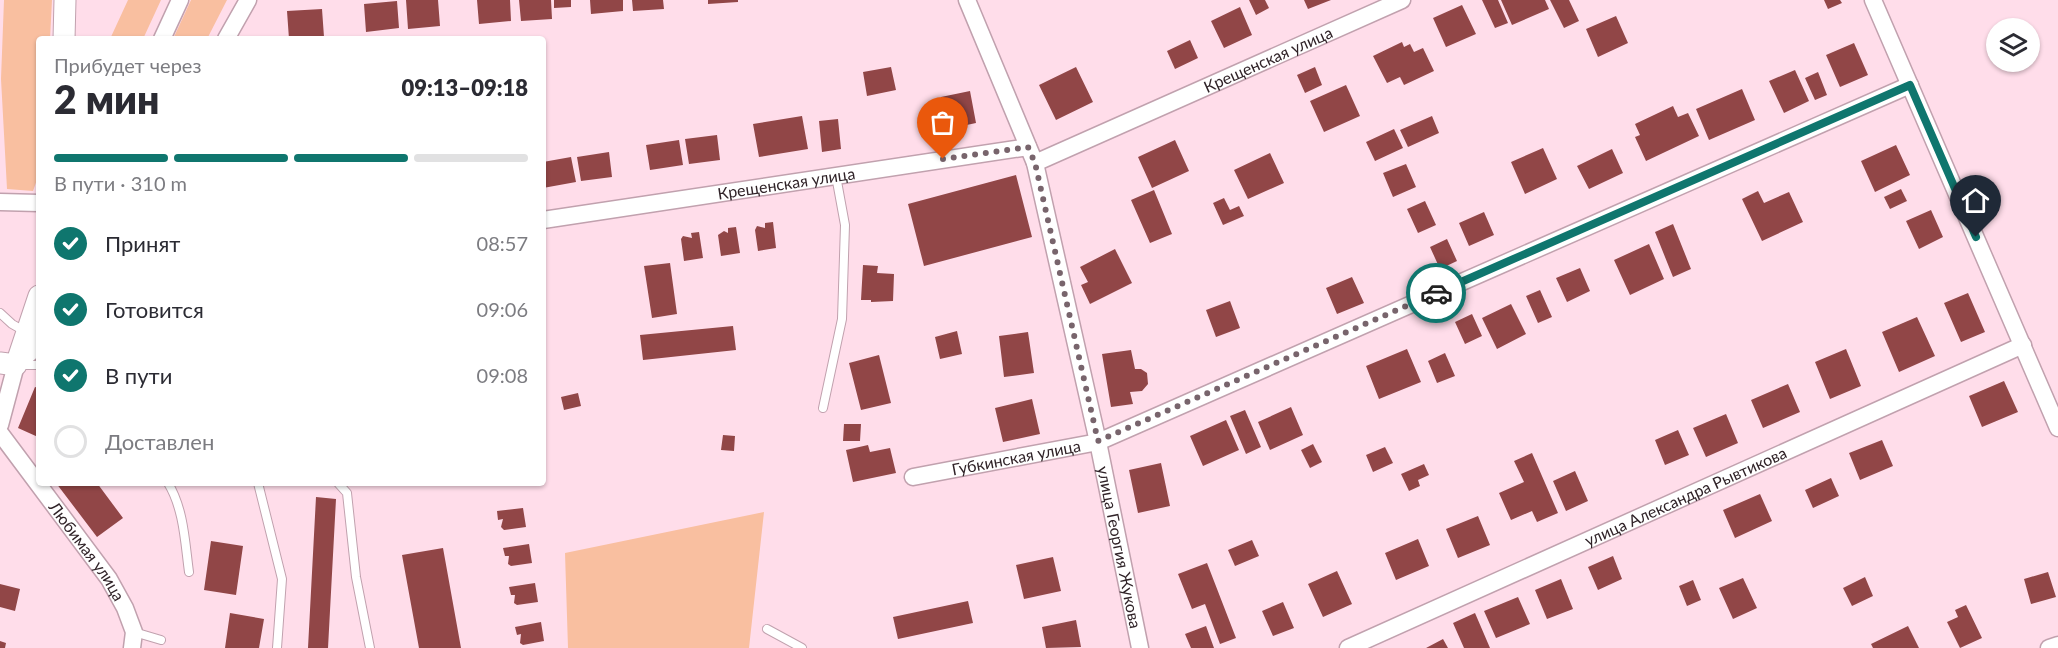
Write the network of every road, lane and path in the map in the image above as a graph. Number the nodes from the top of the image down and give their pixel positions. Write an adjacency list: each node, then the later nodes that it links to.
1 (65, 0): 7 (street)
2 (180, 0): 8 (street)
3 (248, 0): 9 (street)
4 (967, 0): 11 (street, улица Георгия Жукова)
5 (1402, 0): 12 (street, Крещенская улица)
6 (1873, 0): 10 (street)
7 (64, 36)
8 (163, 36)
9 (228, 36)
10 (1910, 85): 20 (street); 27 (street, Губкинская улица)
11 (1028, 147): 12 (street, улица Георгия Жукова); 13 (street, Крещенская улица)
12 (1035, 163): 27 (street, улица Георгия Жукова)
13 (836, 176): 16 (street, Крещенская улица); 23 (lane)
14 (0, 202): 15 (street)
15 (36, 203)
16 (546, 220)
17 (0, 313): 19 (lane)
18 (36, 318): 19 (street)
19 (33, 339): 21 (street)
20 (2023, 345): 25 (street); 43 (street, улица Александра Рывтикова)
21 (8, 364): 22 (lane); 24 (street)
22 (36, 365)
23 (823, 408)
24 (0, 424)
25 (2058, 428)
26 (0, 433): 29 (street, Любимая улица)
27 (1098, 441): 28 (street, Губкинская улица); 42 (street, улица Георгия Жукова)
28 (913, 477)
29 (36, 481)
30 (40, 486): 36 (street, Любимая улица)
31 (170, 486): 34 (lane)
32 (259, 486): 39 (lane)
33 (341, 486): 40 (lane)
34 (189, 572)
35 (767, 629): 41 (lane)
36 (133, 640): 37 (lane)
37 (161, 640)
38 (2058, 645): 44 (street)
39 (277, 648)
40 (370, 648)
41 (802, 648)
42 (1140, 648)
43 (1348, 648)
44 (2049, 648)

